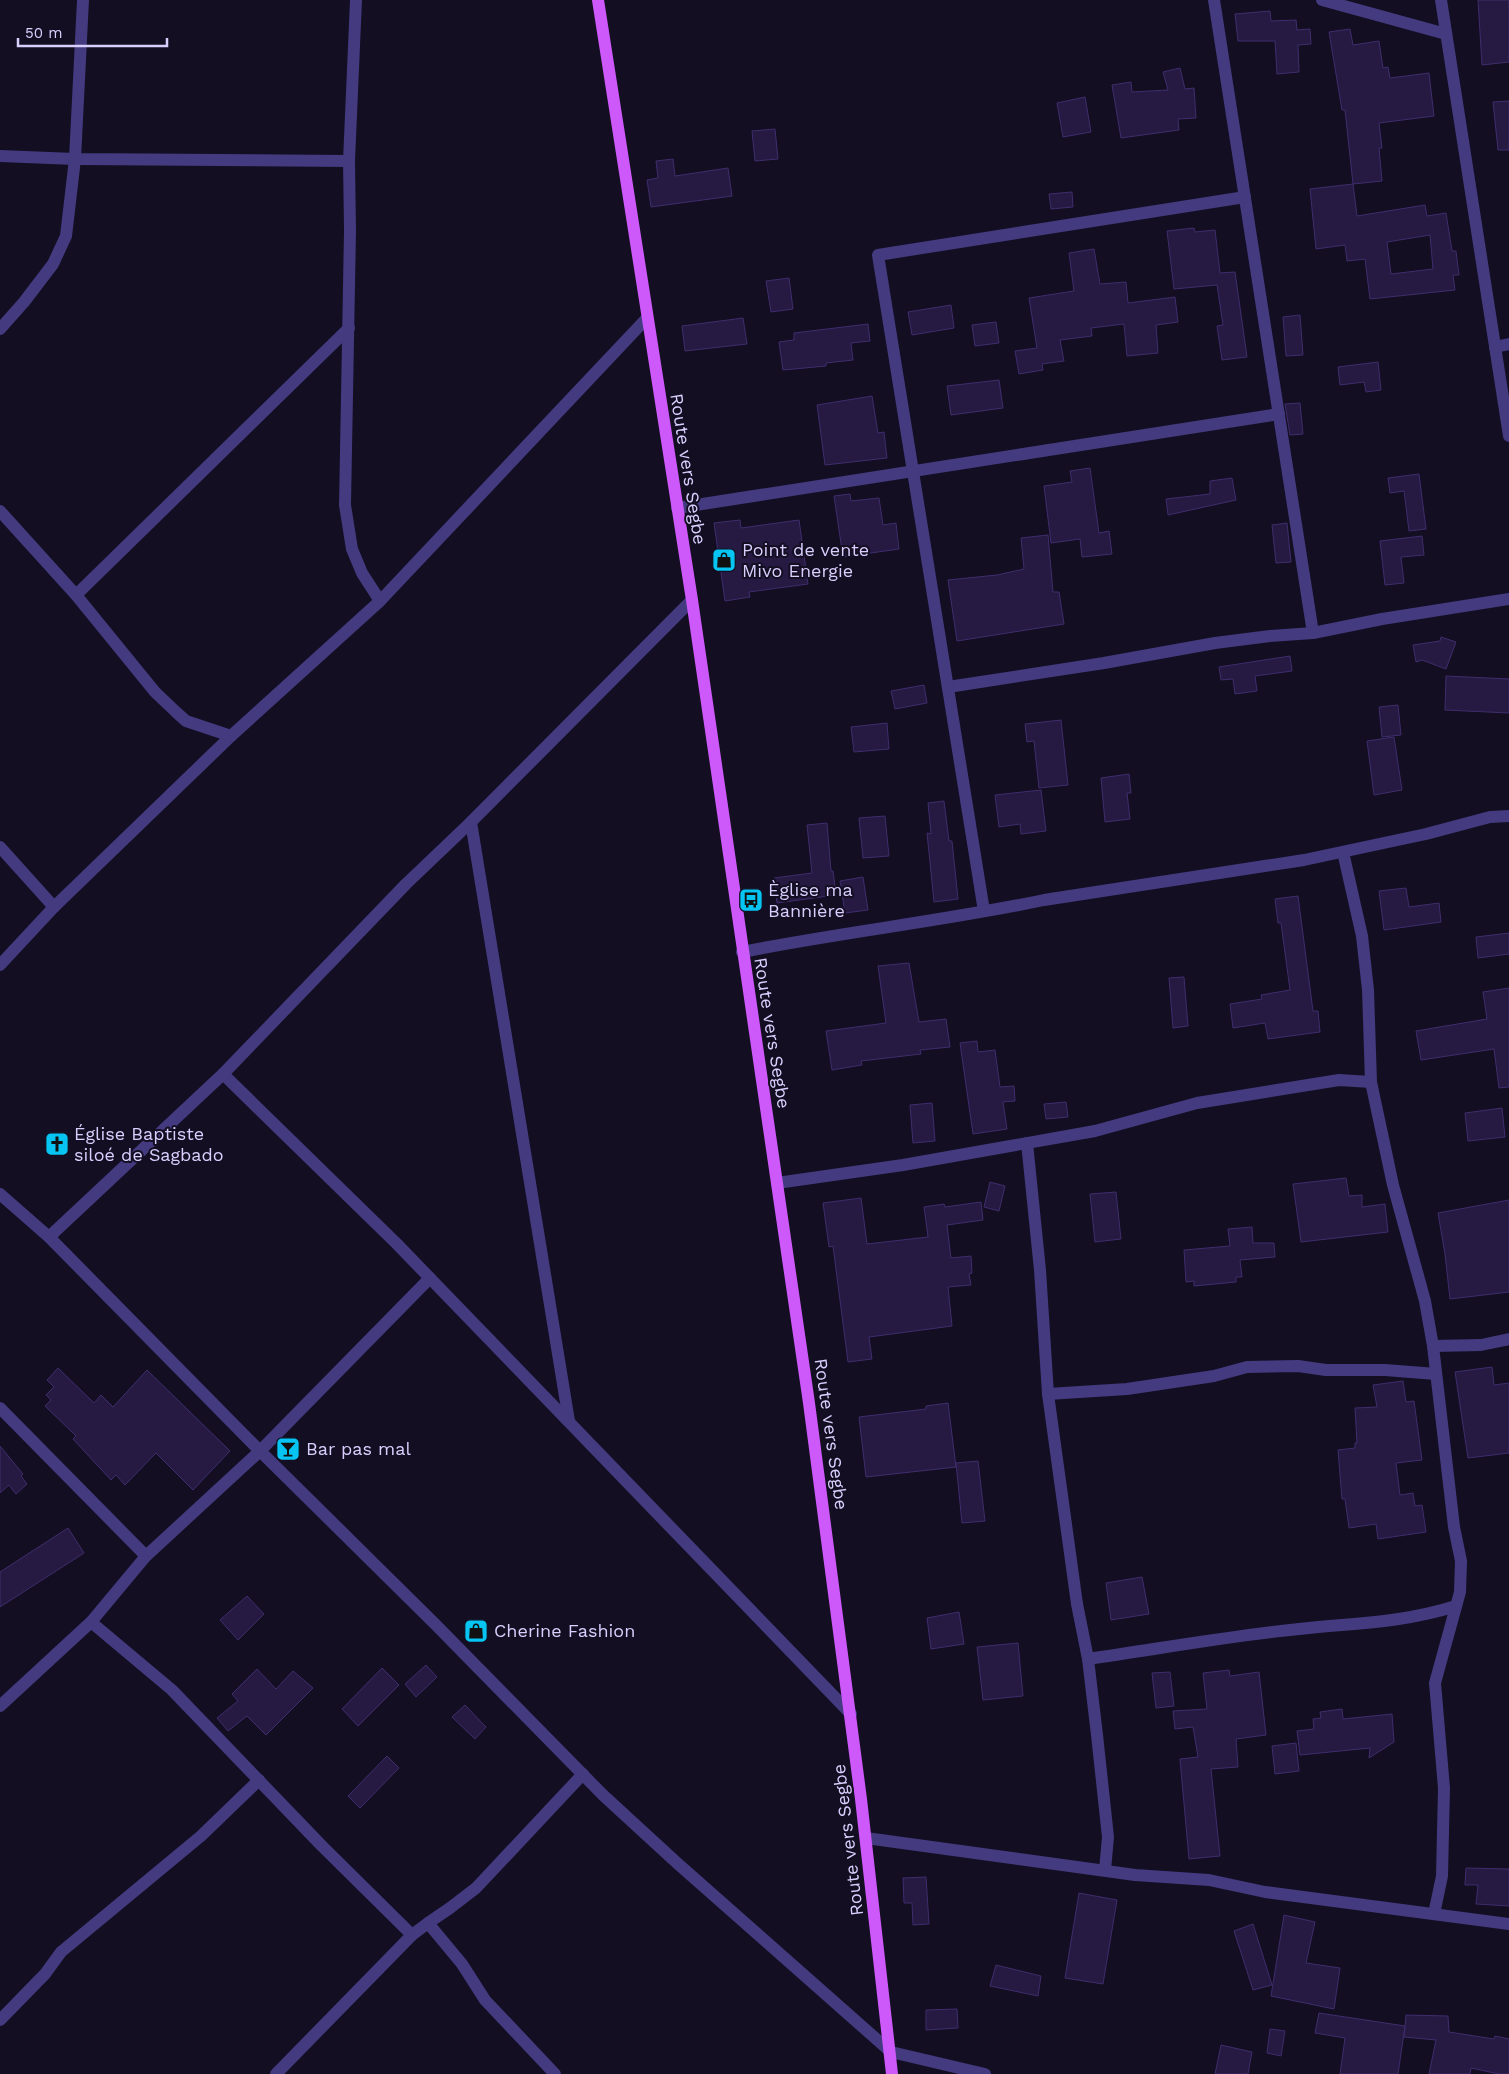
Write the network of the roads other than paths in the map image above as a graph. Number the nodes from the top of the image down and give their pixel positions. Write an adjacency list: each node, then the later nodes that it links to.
1 (83, 0): 9 (street)
2 (356, 0): 10 (street)
3 (598, 0): 12 (main road, Route vers Segbe)
4 (1214, 0): 11 (street)
5 (1322, 0): 7 (street)
6 (1441, 0): 7 (street)
7 (1446, 34): 16 (street)
8 (0, 156): 9 (street)
9 (75, 159): 10 (street); 14 (street)
10 (349, 161): 13 (street)
11 (1245, 197): 17 (street); 19 (street)
12 (647, 318): 20 (main road, Route vers Segbe); 25 (street)
13 (349, 328): 22 (street); 25 (street)
14 (0, 329)
15 (1509, 344): 16 (street)
16 (1495, 347): 18 (street)
17 (1279, 414): 19 (street); 26 (street)
18 (1509, 436)
19 (913, 472): 20 (street); 27 (street)
20 (677, 508): 24 (main road, Route vers Segbe)
21 (0, 511): 22 (street)
22 (76, 595): 28 (street)
23 (1509, 599): 26 (street)
24 (692, 600): 30 (street); 35 (main road, Route vers Segbe)
25 (380, 601): 28 (street)
26 (1313, 633): 27 (street)
27 (948, 687): 34 (street)
28 (231, 736): 33 (street)
29 (1509, 816): 32 (street)
30 (471, 822): 37 (street); 49 (street)
31 (0, 847): 33 (street)
32 (1344, 852): 34 (street); 38 (street)
33 (54, 908): 36 (street)
34 (984, 911): 35 (street)
35 (742, 952): 40 (main road, Route vers Segbe)
36 (0, 965)
37 (223, 1074): 42 (street); 43 (street)
38 (1371, 1082): 39 (street); 45 (street)
39 (1028, 1143): 40 (street); 47 (street)
40 (777, 1183): 56 (main road, Route vers Segbe)
41 (0, 1194): 42 (street)
42 (49, 1237): 50 (street)
43 (430, 1278): 49 (street); 50 (street)
44 (1509, 1339): 45 (street)
45 (1433, 1346): 46 (street)
46 (1436, 1374): 47 (street); 52 (street)
47 (1048, 1394): 54 (street)
48 (0, 1408): 51 (street)
49 (569, 1421): 56 (street)
50 (260, 1451): 51 (street); 57 (street)
51 (146, 1556): 53 (street)
52 (1456, 1606): 54 (street); 61 (street)
53 (90, 1622): 55 (street); 58 (street)
54 (1088, 1659): 60 (street)
55 (0, 1706)
56 (850, 1714): 59 (main road, Route vers Segbe)
57 (583, 1774): 62 (street); 66 (street)
58 (259, 1780): 64 (street); 65 (street)
59 (866, 1838): 60 (street); 66 (main road, Route vers Segbe)
60 (1105, 1870): 61 (street)
61 (1434, 1914): 63 (street)
62 (428, 1923): 64 (street); 68 (street)
63 (1509, 1924)
64 (412, 1935): 67 (street)
65 (0, 2020)
66 (891, 2052): 69 (main road, Route vers Segbe); 70 (street)
67 (276, 2074)
68 (556, 2074)
69 (892, 2074)
70 (985, 2074)

